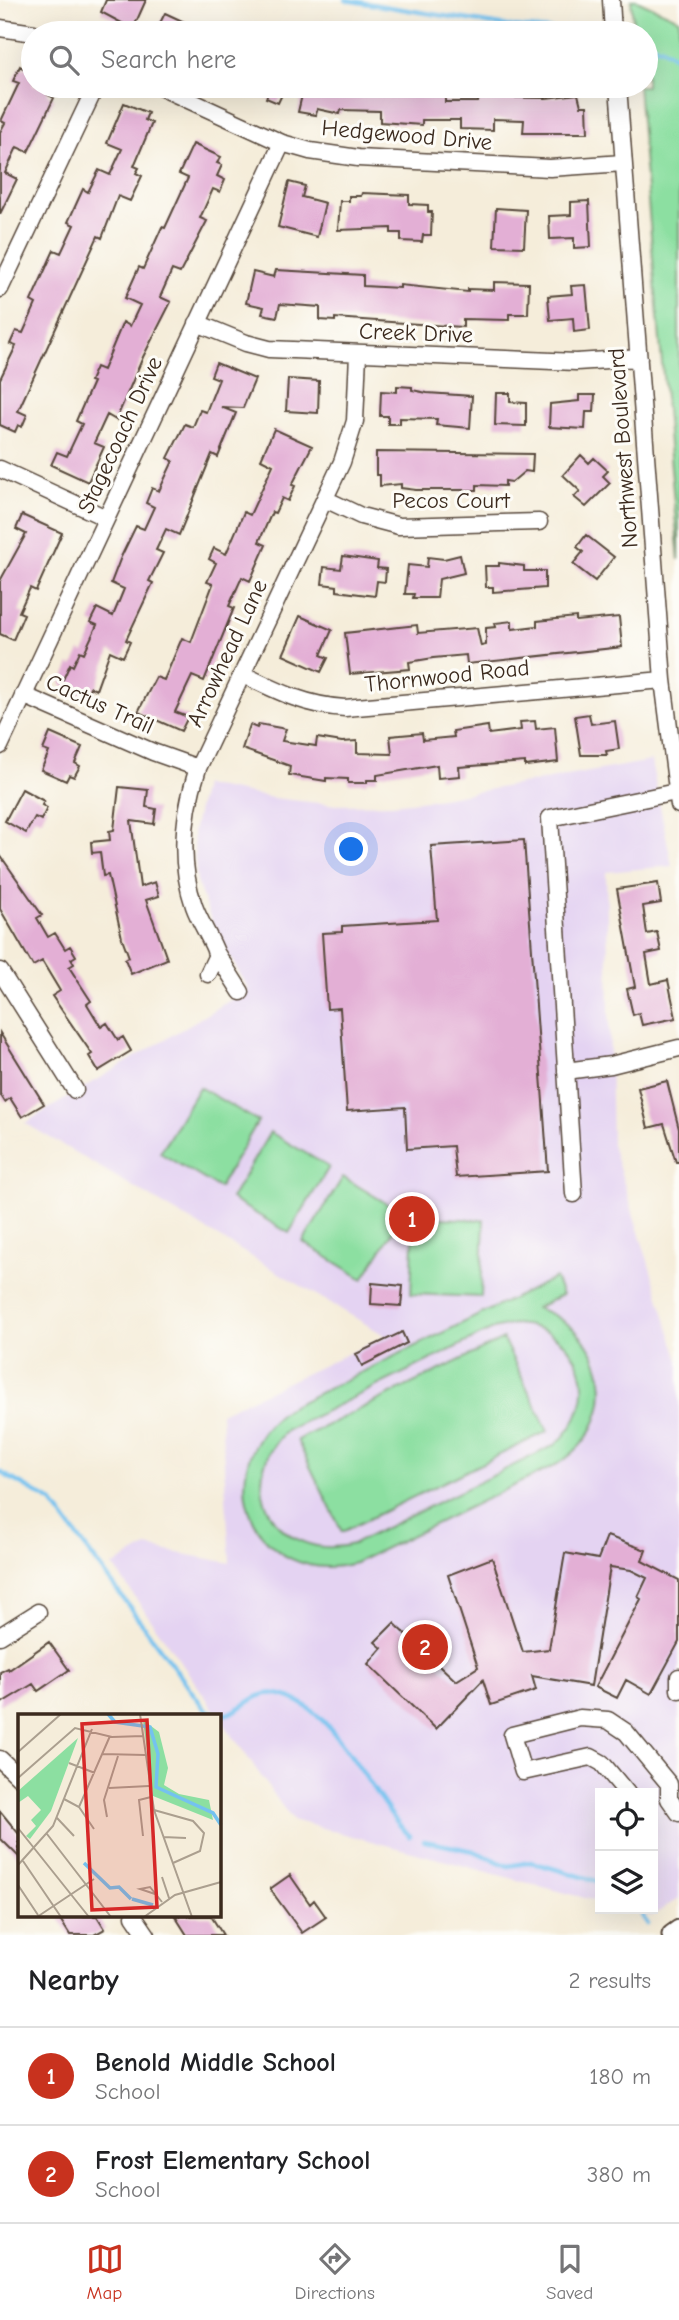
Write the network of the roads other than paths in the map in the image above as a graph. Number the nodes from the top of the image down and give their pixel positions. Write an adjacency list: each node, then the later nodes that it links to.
1 (611, 0): 2 (street)
2 (612, 21)
3 (0, 27): 4 (street)
4 (21, 31)
5 (90, 98): 10 (street)
6 (184, 98): 8 (street, Hedgewood Drive)
7 (619, 98): 9 (street, Northwest Boulevard)
8 (282, 143): 9 (street, Hedgewood Drive); 11 (street, Stagecoach Drive)
9 (623, 163): 13 (street, Northwest Boulevard)
10 (0, 289)
11 (197, 323): 12 (street, Creek Drive); 16 (street, Stagecoach Drive)
12 (358, 354): 13 (street, Creek Drive); 15 (street, Arrowhead Lane)
13 (639, 358): 19 (street, Northwest Boulevard)
14 (0, 469): 16 (street)
15 (326, 499): 17 (street, Pecos Court); 18 (street, Arrowhead Lane)
16 (106, 518): 20 (street, Stagecoach Drive)
17 (539, 522)
18 (242, 674): 19 (street, Thornwood Road); 22 (street, Arrowhead Lane)
19 (663, 680): 23 (street, Northwest Boulevard)
20 (23, 695): 21 (street, Stagecoach Drive); 22 (street, Cactus Trail)
21 (0, 747)
22 (198, 768): 24 (street, Arrowhead Lane)
23 (678, 799): 29 (street)
24 (215, 951): 26 (street); 27 (street, Arrowhead Lane)
25 (0, 971): 30 (street)
26 (208, 974)
27 (241, 992)
28 (679, 1048): 29 (street)
29 (566, 1071): 31 (street)
30 (75, 1090)
31 (574, 1194)
32 (38, 1612): 33 (street)
33 (0, 1636)
34 (679, 1677): 35 (street)
35 (679, 1690)
36 (0, 1759): 37 (street)
37 (18, 1776)
38 (624, 1788): 39 (street)
39 (661, 1799): 40 (street)
40 (679, 1813)
41 (135, 1918): 43 (street)
42 (679, 1930): 44 (main road)
43 (147, 1935)
44 (672, 1935)

